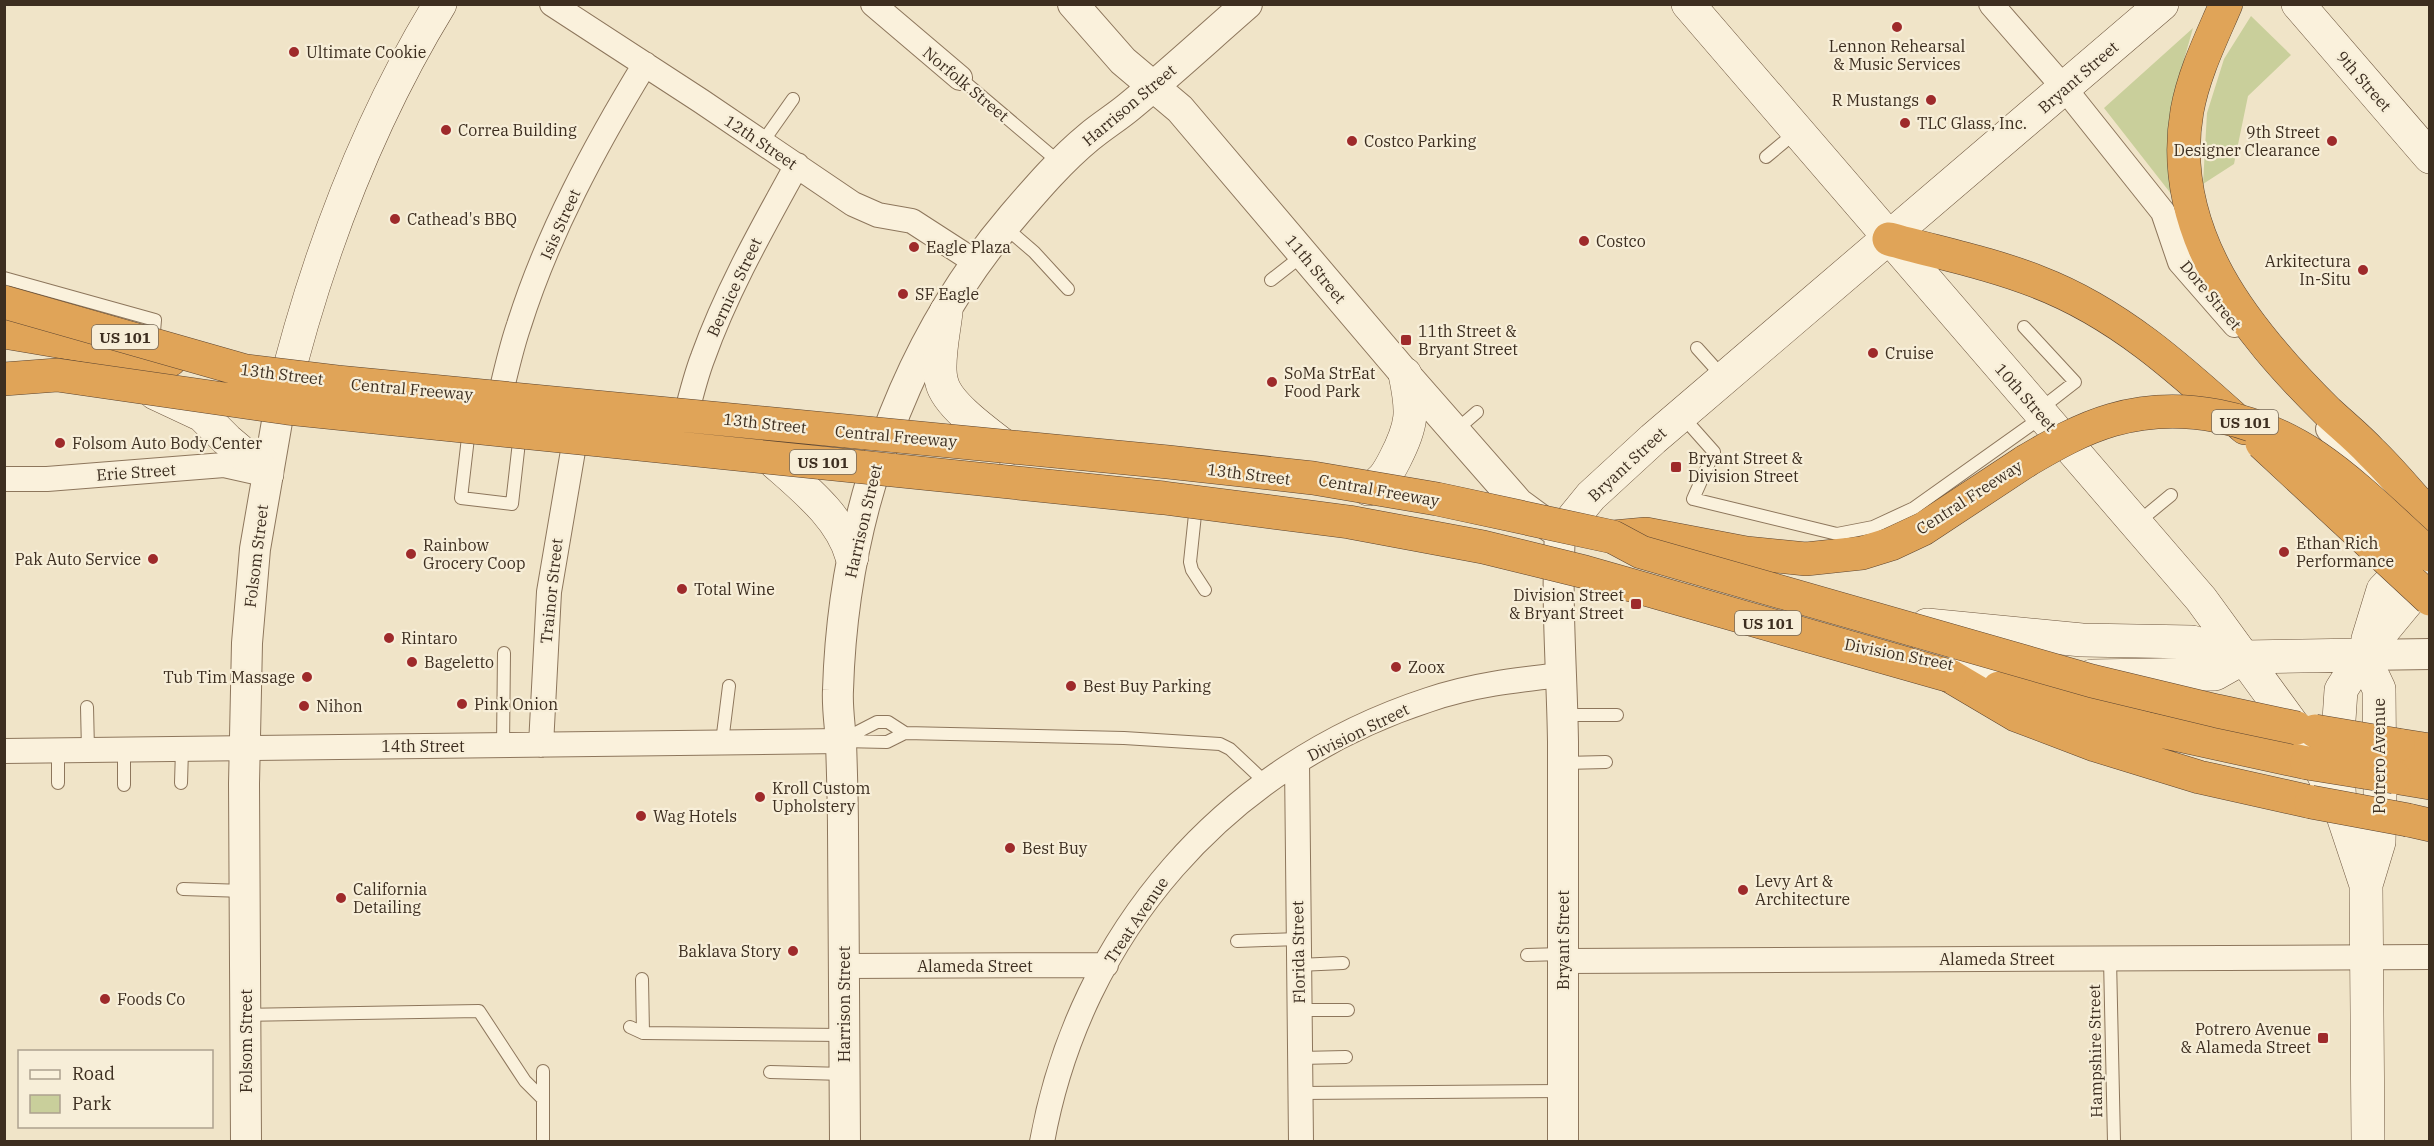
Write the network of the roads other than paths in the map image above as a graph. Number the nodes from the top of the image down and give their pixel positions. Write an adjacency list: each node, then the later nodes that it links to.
1 (440, 4): 39 (main road, Folsom Street)
2 (552, 4): 11 (street, 12th Street)
3 (873, 4): 12 (street, Norfolk Street)
4 (1073, 4): 13 (street, 11th Street)
5 (1247, 4): 13 (street, Harrison Street)
6 (1688, 4): 16 (main road, 10th Street)
7 (1991, 4): 14 (street, Dore Street)
8 (2162, 4): 14 (main road, Bryant Street)
9 (2226, 4): 62 (highway)
10 (2298, 4): 19 (main road, 9th Street)
11 (645, 64): 17 (street, 12th Street); 43 (street, Isis Street)
12 (960, 78): 20 (lane, Norfolk Street)
13 (1153, 87): 20 (street, Harrison Street); 24 (street, 11th Street)
14 (2065, 89): 23 (main road, Bryant Street); 66 (street, Dore Street)
15 (793, 99): 17 (lane)
16 (1796, 132): 18 (lane); 23 (main road, 10th Street)
17 (762, 143): 21 (street, 12th Street)
18 (1766, 157)
19 (2430, 157)
20 (1060, 163): 22 (street, Harrison Street)
21 (797, 165): 25 (street, 12th Street); 47 (street, Bernice Street)
22 (1004, 226): 25 (street, Harrison Street); 28 (lane)
23 (1889, 238): 40 (main road, Bryant Street); 46 (main road, 10th Street); 72 (highway, bridge)
24 (1303, 254): 27 (lane); 37 (street, 11th Street)
25 (977, 262): 30 (street, Harrison Street)
26 (4, 278): 34 (lane)
27 (1271, 280)
28 (1068, 289)
29 (4, 302): 36 (highway, US 101, bridge)
30 (946, 312): 52 (street, Harrison Street); 54 (main road)
31 (2024, 327): 46 (lane)
32 (4, 331): 34 (main road, 13th Street); 36 (highway, bridge)
33 (1697, 348): 40 (lane)
34 (152, 356): 39 (main road, 13th Street)
35 (4, 369): 38 (highway, bridge); 42 (main road)
36 (246, 371): 65 (highway, Central Freeway / US 101, bridge)
37 (1405, 374): 50 (street, 11th Street); 59 (main road)
38 (57, 375): 41 (highway, US 101, bridge); 78 (highway, Central Freeway / US 101, bridge)
39 (288, 375): 43 (main road, 13th Street); 44 (main road, Folsom Street)
40 (1724, 378): 48 (main road, Bryant Street)
41 (4, 379)
42 (151, 391): 44 (main road); 57 (main road)
43 (500, 396): 47 (main road, 13th Street)
44 (279, 410): 49 (main road); 57 (street, Folsom Street)
45 (1477, 412): 50 (lane)
46 (2040, 413): 48 (lane); 63 (main road, 10th Street)
47 (686, 415): 52 (main road, 13th Street)
48 (1681, 415): 64 (main road, Bryant Street)
49 (469, 428): 51 (main road); 51 (lane)
50 (1455, 432): 64 (street, 11th Street)
51 (520, 433): 53 (main road)
52 (885, 436): 54 (main road, 13th Street); 56 (street, Harrison Street)
53 (575, 439): 55 (main road); 87 (street, Trainor Street)
54 (1008, 449): 59 (main road, 13th Street)
55 (770, 458): 56 (main road); 68 (main road)
56 (873, 470): 61 (main road); 68 (street, Harrison Street)
57 (267, 474): 58 (street, Erie Street); 88 (street, Folsom Street)
58 (4, 478)
59 (1368, 489): 64 (main road, 13th Street)
60 (2171, 495): 63 (lane)
61 (1196, 505): 69 (main road); 71 (lane)
62 (2430, 516)
63 (2136, 524): 76 (main road, 10th Street)
64 (1560, 534): 69 (street, Bryant Street); 76 (main road, Division Street)
65 (1613, 537): 67 (highway, Central Freeway / US 101, bridge); 93 (highway, bridge)
66 (2430, 547): 75 (main road)
67 (2430, 555)
68 (852, 557): 84 (street, Harrison Street)
69 (1558, 567): 76 (main road, Division Street); 77 (street, Bryant Street)
70 (2430, 574): 75 (main road)
71 (1205, 590)
72 (2430, 598)
73 (504, 653): 86 (lane)
74 (2430, 654): 75 (street, Division Street)
75 (2363, 655): 76 (main road, Division Street); 103 (main road, Potrero Avenue); 105 (main road, Potrero Avenue)
76 (2245, 657): 103 (main road, 10th Street)
77 (1561, 675): 82 (street, Bryant Street); 95 (street, Division Street)
78 (1950, 676): 101 (highway, bridge); 104 (highway, US 101, bridge)
79 (729, 686): 85 (lane)
80 (87, 707): 90 (lane)
81 (1617, 715): 82 (lane)
82 (1562, 716): 97 (street, Bryant Street)
83 (905, 733): 84 (lane); 84 (lane); 98 (lane)
84 (841, 741): 85 (street, 14th Street); 118 (street, Harrison Street)
85 (722, 742): 87 (street, 14th Street)
86 (503, 745): 87 (street, 14th Street); 88 (street, 14th Street)
87 (541, 745)
88 (244, 748): 92 (street, 14th Street); 107 (street, Folsom Street)
89 (58, 750): 90 (street, 14th Street); 94 (street, 14th Street); 99 (lane)
90 (88, 750): 91 (street, 14th Street)
91 (124, 750): 92 (street, 14th Street); 102 (lane)
92 (182, 750): 100 (lane)
93 (2430, 750)
94 (4, 751)
95 (1297, 762): 98 (street, Treat Avenue); 108 (street, Florida Street)
96 (1606, 762): 97 (lane)
97 (1563, 763): 112 (street, Bryant Street)
98 (1265, 782): 116 (street, Treat Avenue)
99 (58, 783)
100 (181, 783)
101 (2430, 783)
102 (124, 785)
103 (2340, 807): 105 (main road, Potrero Avenue)
104 (2430, 825)
105 (2366, 885): 113 (main road, Potrero Avenue)
106 (183, 889): 107 (lane)
107 (245, 891): 122 (street, Folsom Street)
108 (1298, 939): 109 (lane); 117 (street, Florida Street)
109 (1237, 940)
110 (1527, 955): 112 (lane)
111 (2430, 957): 113 (street, Alameda Street)
112 (1564, 958): 114 (street, Alameda Street); 131 (street, Bryant Street)
113 (2366, 958): 114 (street, Alameda Street); 141 (main road, Potrero Avenue)
114 (2110, 959): 140 (lane, Hampshire Street)
115 (1343, 963): 117 (lane)
116 (1106, 965): 118 (street, Alameda Street); 134 (street, Treat Avenue)
117 (1298, 965): 120 (street, Florida Street)
118 (844, 966): 125 (street, Harrison Street)
119 (642, 979): 124 (lane)
120 (1299, 1010): 121 (lane); 127 (street, Florida Street)
121 (1348, 1010)
122 (246, 1015): 133 (lane); 135 (street, Folsom Street)
123 (630, 1026): 124 (lane)
124 (643, 1033): 125 (lane)
125 (844, 1035): 130 (street, Harrison Street)
126 (1346, 1057): 127 (lane)
127 (1300, 1058): 132 (street, Florida Street)
128 (543, 1071): 133 (lane)
129 (770, 1072): 130 (lane)
130 (844, 1074): 137 (street, Harrison Street)
131 (1562, 1091): 132 (lane); 139 (street, Bryant Street)
132 (1301, 1093): 138 (street, Florida Street)
133 (543, 1099): 136 (lane)
134 (1043, 1135)
135 (246, 1142)
136 (543, 1142)
137 (845, 1142)
138 (1301, 1142)
139 (1563, 1142)
140 (2114, 1142)
141 (2368, 1142)

